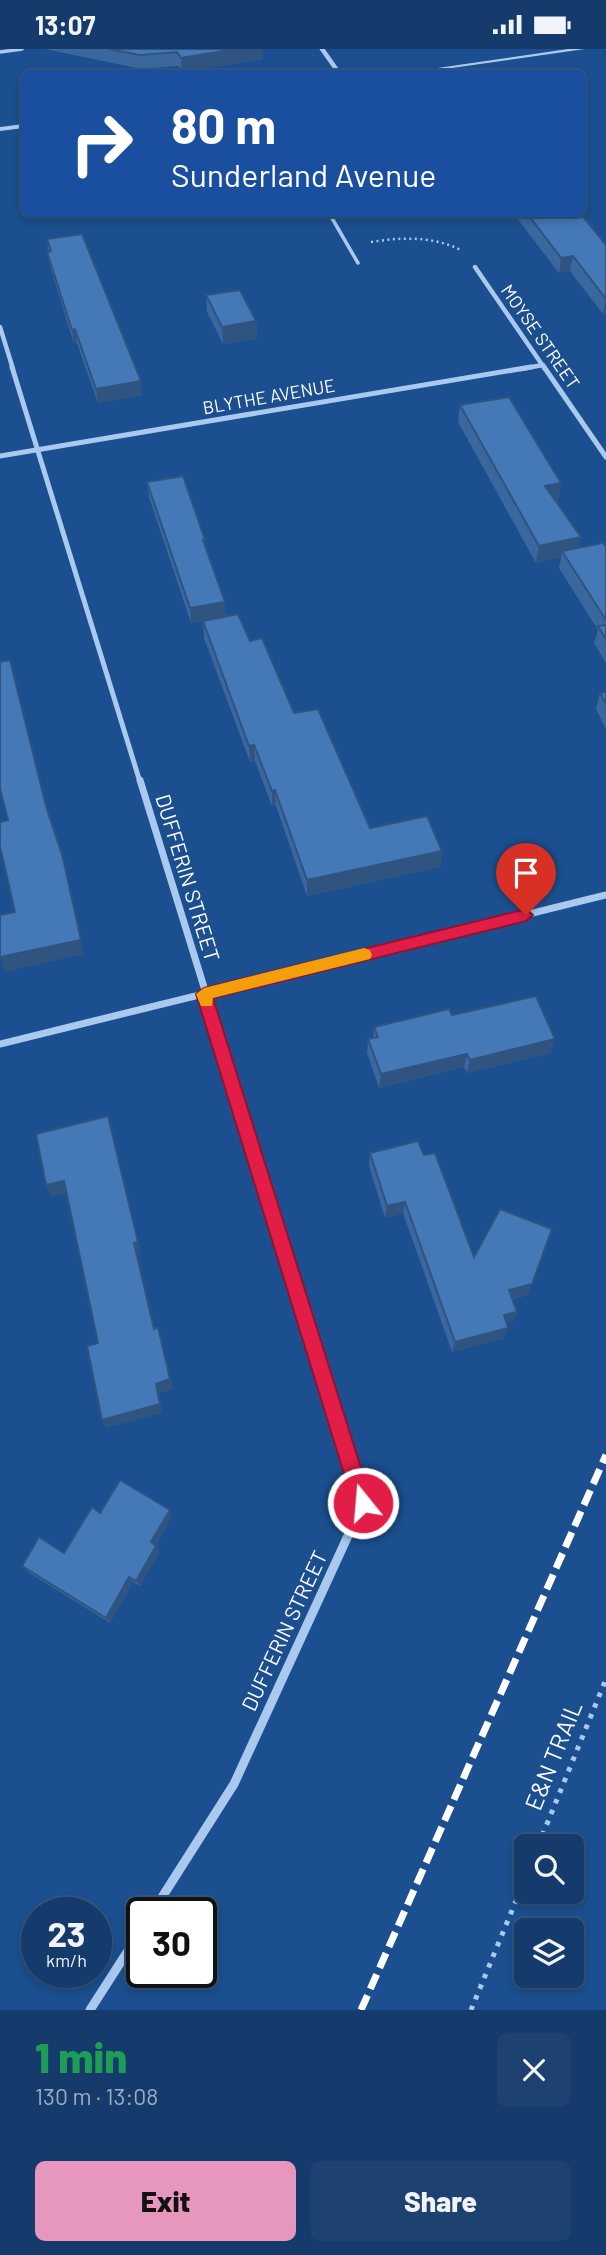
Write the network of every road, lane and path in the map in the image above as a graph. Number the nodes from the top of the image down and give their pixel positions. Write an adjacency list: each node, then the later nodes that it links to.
1 (22, 49): 4 (lane)
2 (322, 49): 5 (street)
3 (582, 49): 6 (street)
4 (0, 52)
5 (337, 70)
6 (428, 70)
7 (21, 126): 8 (street)
8 (2, 127)
9 (331, 217): 10 (lane)
10 (347, 245): 11 (lane); 12 (path)
11 (358, 263)
12 (475, 267): 14 (street, MOYSE STREET)
13 (0, 327): 15 (street, DUFFERIN STREET)
14 (543, 365): 15 (street, BLYTHE AVENUE); 17 (street, MOYSE STREET)
15 (38, 450): 16 (street, BLYTHE AVENUE); 19 (street, DUFFERIN STREET)
16 (0, 456)
17 (606, 457)
18 (606, 895): 19 (street)
19 (204, 994): 20 (street); 23 (street, DUFFERIN STREET)
20 (0, 1044)
21 (606, 1679): 22 (path, E&N TRAIL)
22 (543, 1834)
23 (162, 1897)
24 (515, 1904): 27 (path)
25 (126, 1954): 26 (street)
26 (90, 2010)
27 (471, 2010)

